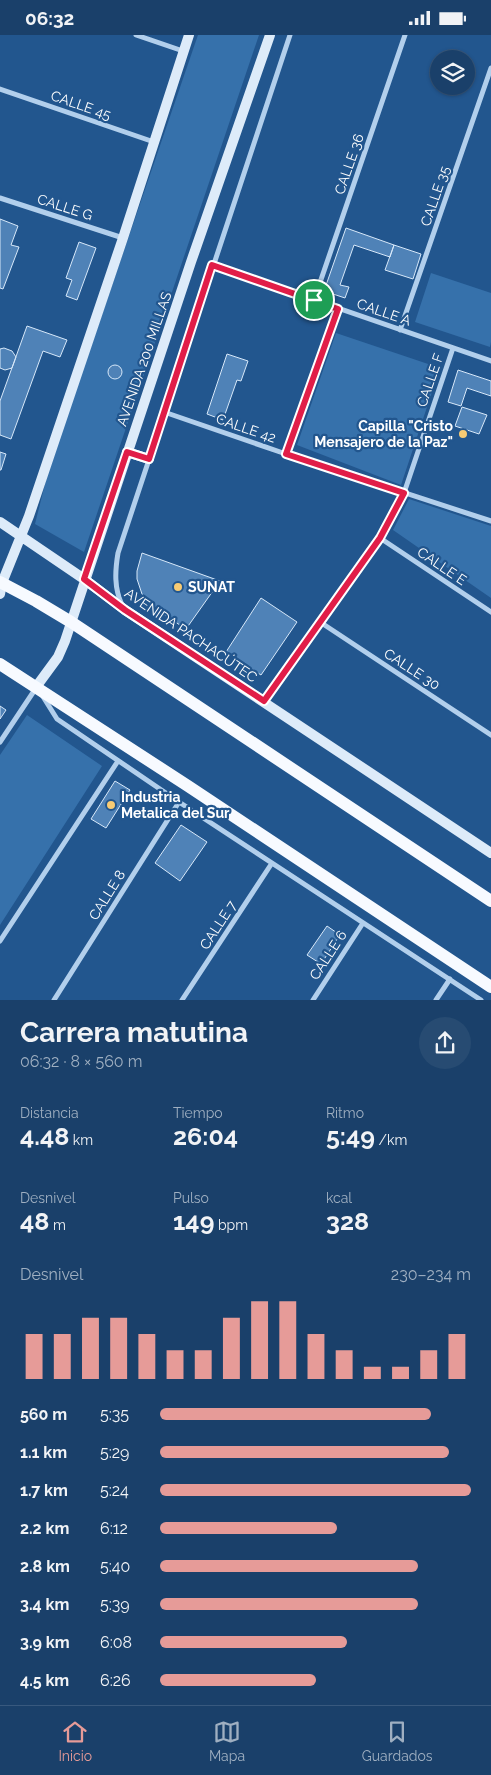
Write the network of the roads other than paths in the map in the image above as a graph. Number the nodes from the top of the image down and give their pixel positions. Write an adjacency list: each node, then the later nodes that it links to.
1 (136, 35): 6 (street)
2 (189, 35): 6 (main road)
3 (270, 35): 19 (main road, AVENIDA 200 MILLAS)
4 (290, 35): 12 (street)
5 (405, 35): 13 (street, CALLE 36)
6 (184, 51): 9 (main road)
7 (491, 68): 15 (street, CALLE 35)
8 (0, 89): 9 (street, CALLE 45)
9 (154, 142): 11 (main road)
10 (0, 198): 11 (street, CALLE G)
11 (123, 239): 25 (main road)
12 (212, 265): 13 (street, CALLE A); 18 (street)
13 (314, 300): 14 (street, CALLE A)
14 (338, 309): 15 (street, CALLE A); 20 (street)
15 (400, 330): 16 (street, CALLE A)
16 (453, 348): 17 (street, CALLE A); 22 (street, CALLE F)
17 (491, 361)
18 (164, 412): 20 (street, CALLE 42); 21 (street)
19 (127, 452): 21 (main road); 27 (main road, AVENIDA 200 MILLAS)
20 (286, 454): 22 (street, CALLE 42)
21 (149, 459): 29 (street)
22 (404, 493): 23 (street, CALLE 42); 26 (street, CALLE F)
23 (491, 521)
24 (0, 522): 25 (main road, AVENIDA PACHACÚTEC)
25 (22, 536): 27 (main road, AVENIDA PACHACÚTEC); 28 (main road)
26 (380, 538): 30 (street, CALLE E); 32 (street, CALLE F)
27 (84, 579): 29 (main road, AVENIDA PACHACÚTEC); 31 (main road, AVENIDA 200 MILLAS)
28 (1, 586): 31 (main road)
29 (125, 610): 35 (main road, AVENIDA PACHACÚTEC)
30 (491, 612)
31 (71, 622): 34 (main road, AVENIDA 200 MILLAS); 42 (main road)
32 (320, 622): 35 (street, CALLE F); 36 (street, CALLE 30)
33 (0, 664): 34 (main road)
34 (36, 687): 37 (street); 38 (street); 46 (main road)
35 (264, 701): 40 (main road, AVENIDA PACHACÚTEC)
36 (491, 735)
37 (0, 742)
38 (118, 761): 39 (street); 44 (street)
39 (179, 802): 41 (street); 47 (street, CALLE 8)
40 (491, 853)
41 (272, 863): 43 (street); 48 (street, CALLE 7)
42 (491, 901)
43 (363, 923): 45 (street); 49 (street, CALLE 6)
44 (0, 941)
45 (450, 979): 50 (street); 51 (street)
46 (491, 987)
47 (54, 1000)
48 (182, 1000)
49 (313, 1000)
50 (436, 1000)
51 (481, 1000)

